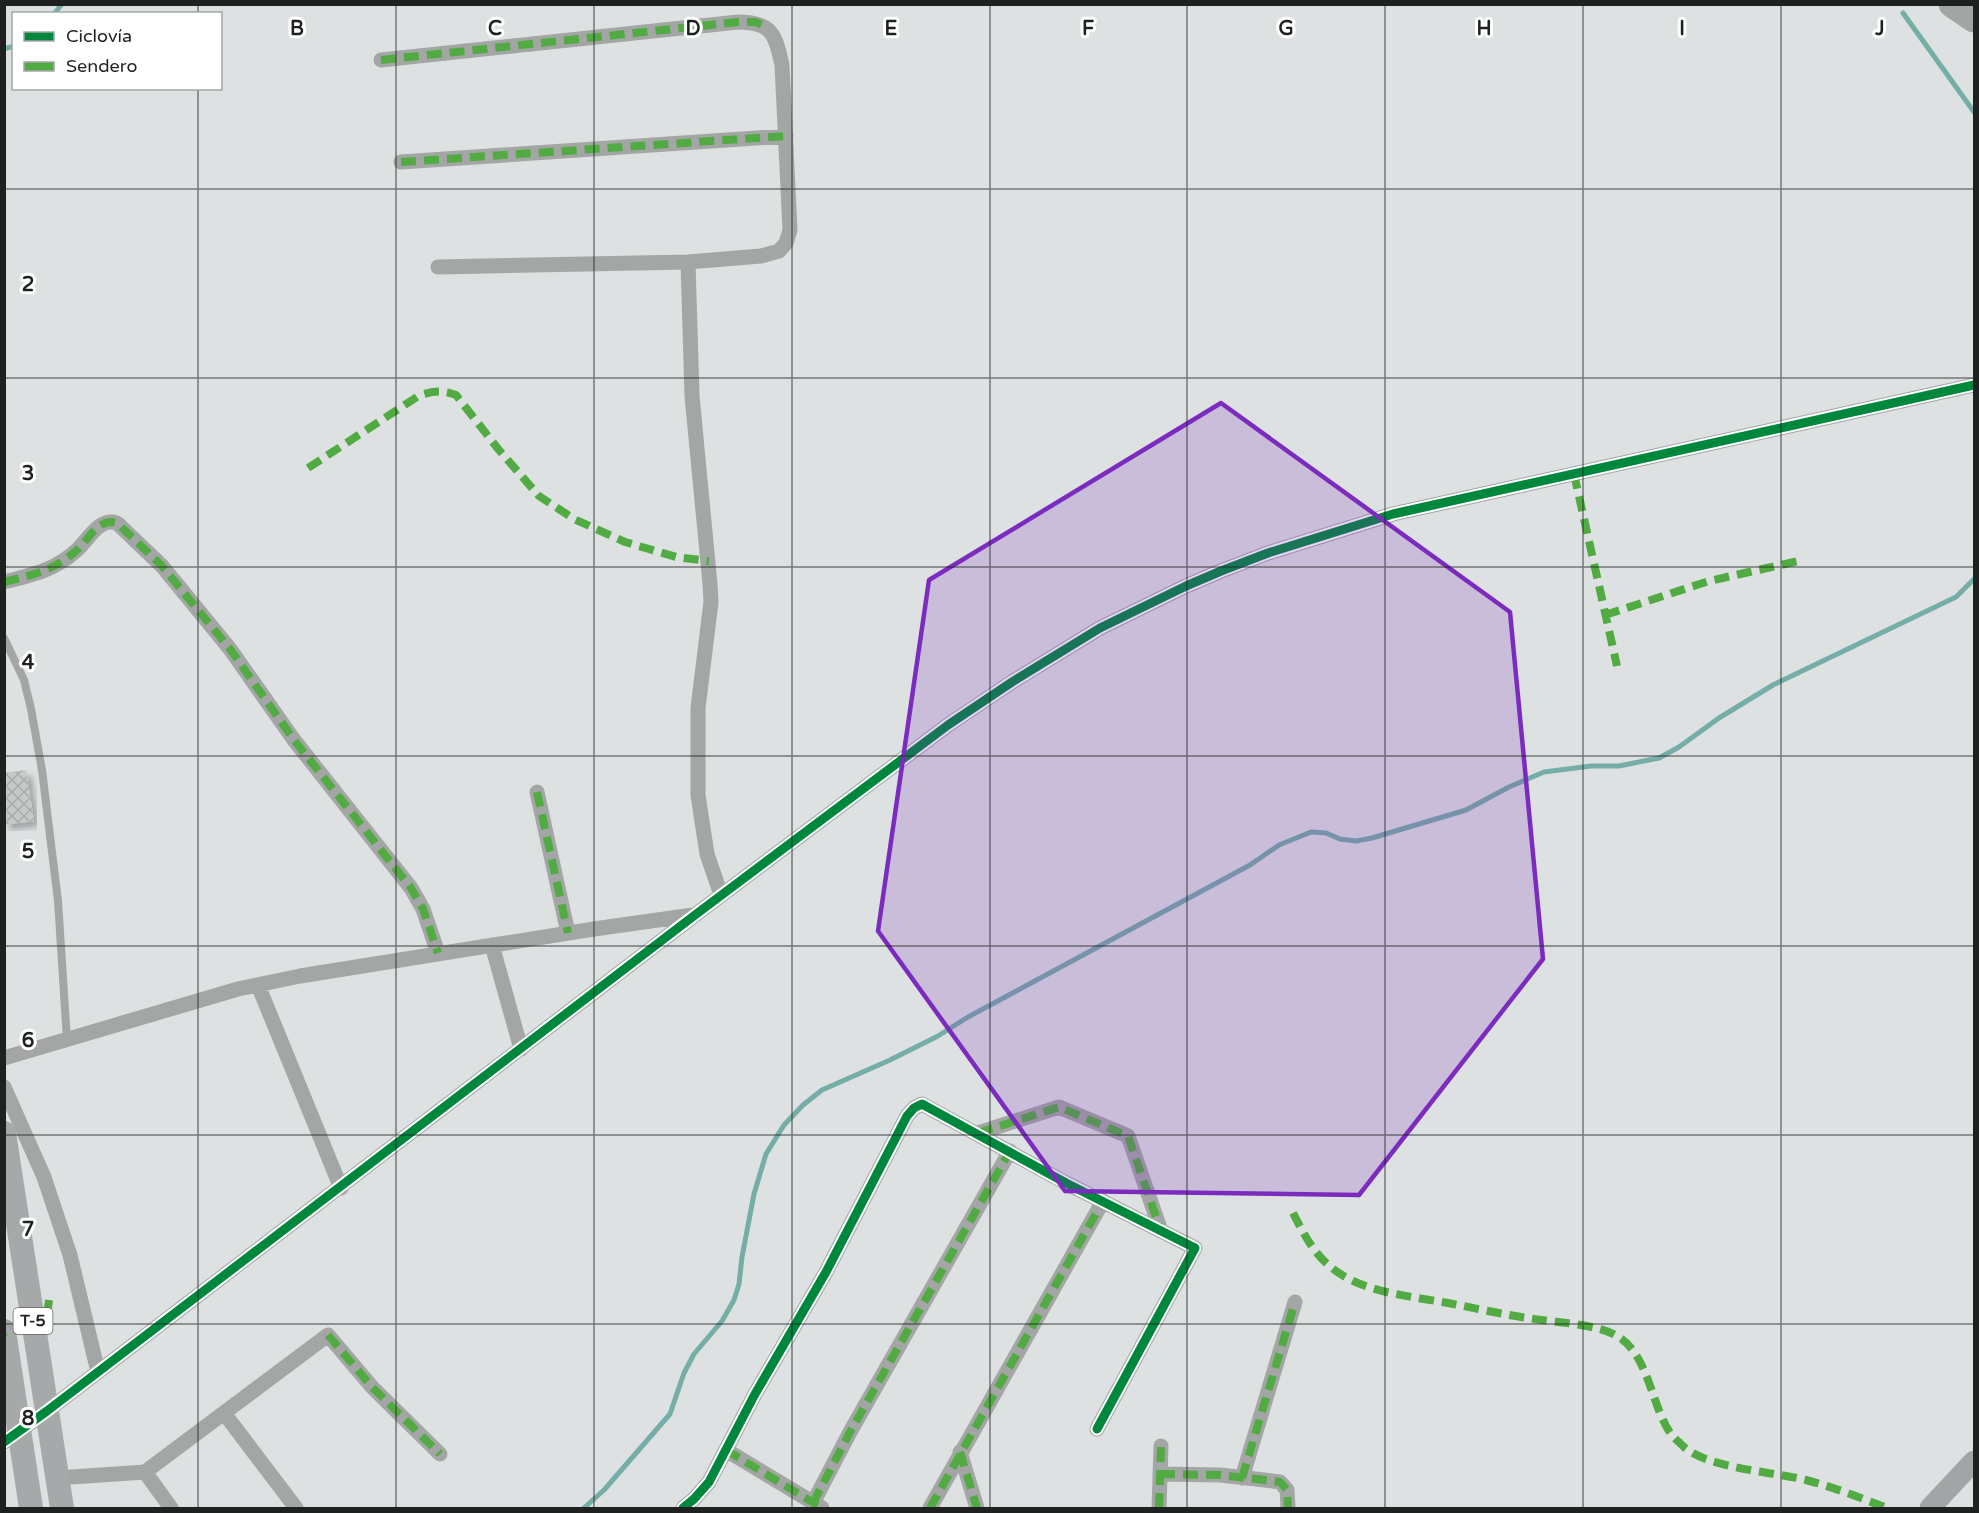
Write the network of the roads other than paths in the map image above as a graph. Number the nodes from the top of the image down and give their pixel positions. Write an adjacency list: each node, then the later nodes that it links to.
1 (1952, 4): 2 (highway)
2 (1974, 19)
3 (381, 60): 4 (street)
4 (786, 136): 5 (street); 6 (street)
5 (400, 162)
6 (688, 262): 7 (street); 12 (street)
7 (438, 267)
8 (1974, 385): 12 (street)
9 (4, 582): 16 (street)
10 (4, 638): 18 (lane)
11 (537, 792): 14 (street)
12 (722, 896): 13 (street)
13 (695, 915): 14 (street); 19 (street)
14 (568, 933): 15 (street)
15 (492, 945): 16 (street); 19 (street)
16 (438, 953): 17 (street)
17 (258, 985): 18 (street); 25 (street)
18 (68, 1040): 20 (street)
19 (521, 1049): 25 (street)
20 (4, 1058)
21 (4, 1087): 30 (street)
22 (4, 1133): 31 (main road, T-5)
23 (978, 1133): 24 (street); 27 (street); 36 (street)
24 (1010, 1151): 26 (street); 44 (street)
25 (341, 1188): 30 (street)
26 (1103, 1201): 27 (street); 37 (street)
27 (1161, 1231): 33 (street)
28 (1294, 1302): 43 (street)
29 (4, 1331): 34 (main road, T-5)
30 (98, 1372): 31 (street)
31 (47, 1411): 34 (street); 42 (main road, T-5)
32 (224, 1413): 38 (street); 40 (street); 48 (street)
33 (1097, 1429)
34 (12, 1437): 45 (main road, T-5)
35 (1161, 1446): 41 (street)
36 (726, 1450): 44 (street); 49 (street)
37 (960, 1452): 50 (street); 51 (street)
38 (440, 1454)
39 (1974, 1461): 54 (street)
40 (145, 1472): 42 (street); 47 (street)
41 (1160, 1474): 43 (street); 52 (street)
42 (57, 1478): 46 (main road, T-5)
43 (1242, 1478): 53 (street)
44 (817, 1506)
45 (31, 1509)
46 (62, 1509)
47 (171, 1509)
48 (296, 1509)
49 (683, 1509)
50 (930, 1509)
51 (977, 1509)
52 (1159, 1509)
53 (1288, 1509)
54 (1930, 1509)

